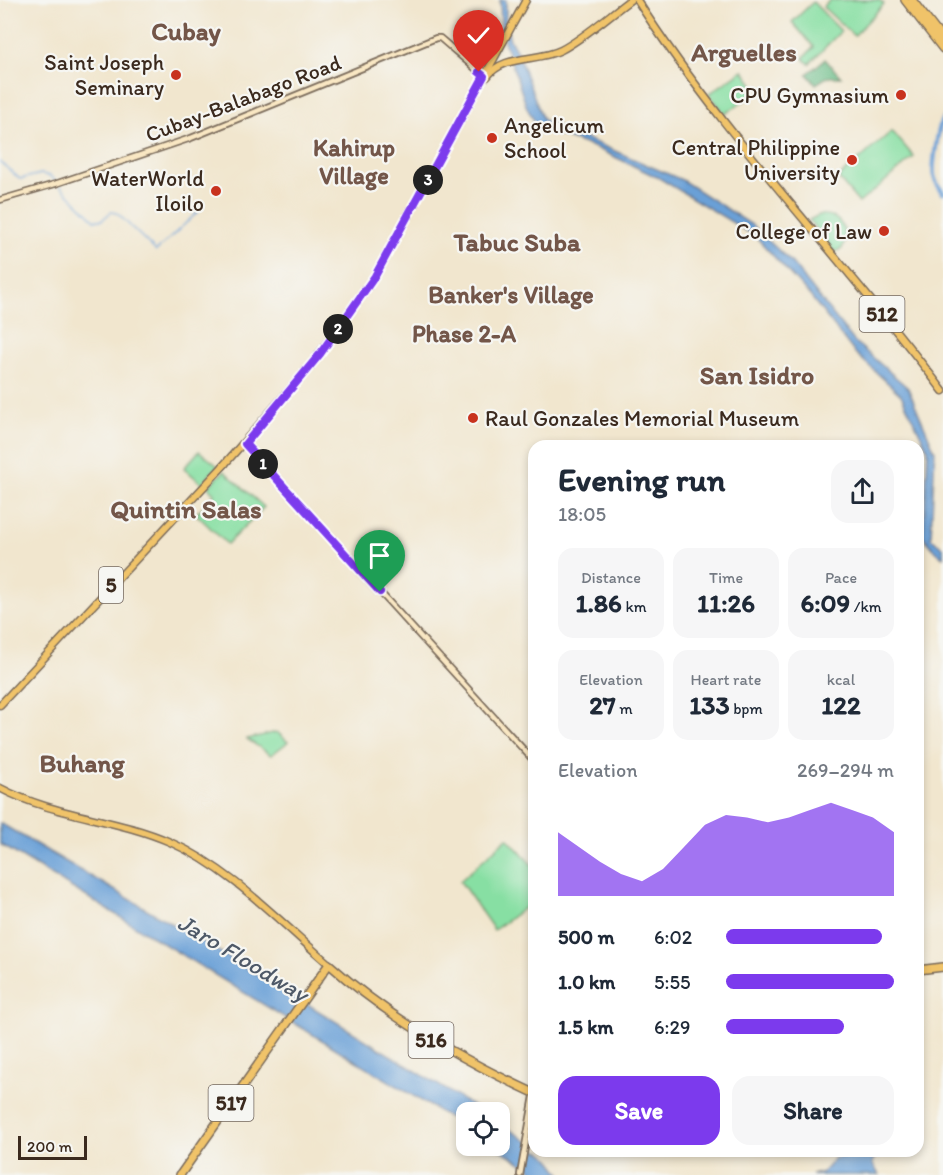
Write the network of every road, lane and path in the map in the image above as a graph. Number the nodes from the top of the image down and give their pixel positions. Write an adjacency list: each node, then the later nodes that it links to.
1 (526, 0): 9 (main road)
2 (630, 0): 10 (main road)
3 (637, 0): 14 (main road, 512)
4 (905, 0): 6 (highway)
5 (912, 0): 6 (highway)
6 (926, 24): 7 (highway); 8 (highway)
7 (943, 40)
8 (943, 48)
9 (494, 58): 10 (main road); 11 (main road)
10 (501, 65): 11 (main road)
11 (485, 76): 12 (main road, 5); 12 (main road); 13 (main road, Cubay-Balabago Road)
12 (439, 161): 15 (main road, 5)
13 (0, 200)
14 (943, 391)
15 (244, 443): 16 (main road, 5); 17 (main road)
16 (0, 705)
17 (528, 754)
18 (0, 786): 20 (main road, 516)
19 (123, 823): 20 (main road)
20 (133, 830): 21 (main road, 516)
21 (329, 964): 24 (highway, 516); 27 (highway, 517)
22 (943, 967): 23 (highway)
23 (924, 969)
24 (528, 1092)
25 (528, 1132): 26 (main road)
26 (521, 1173)
27 (180, 1175)

